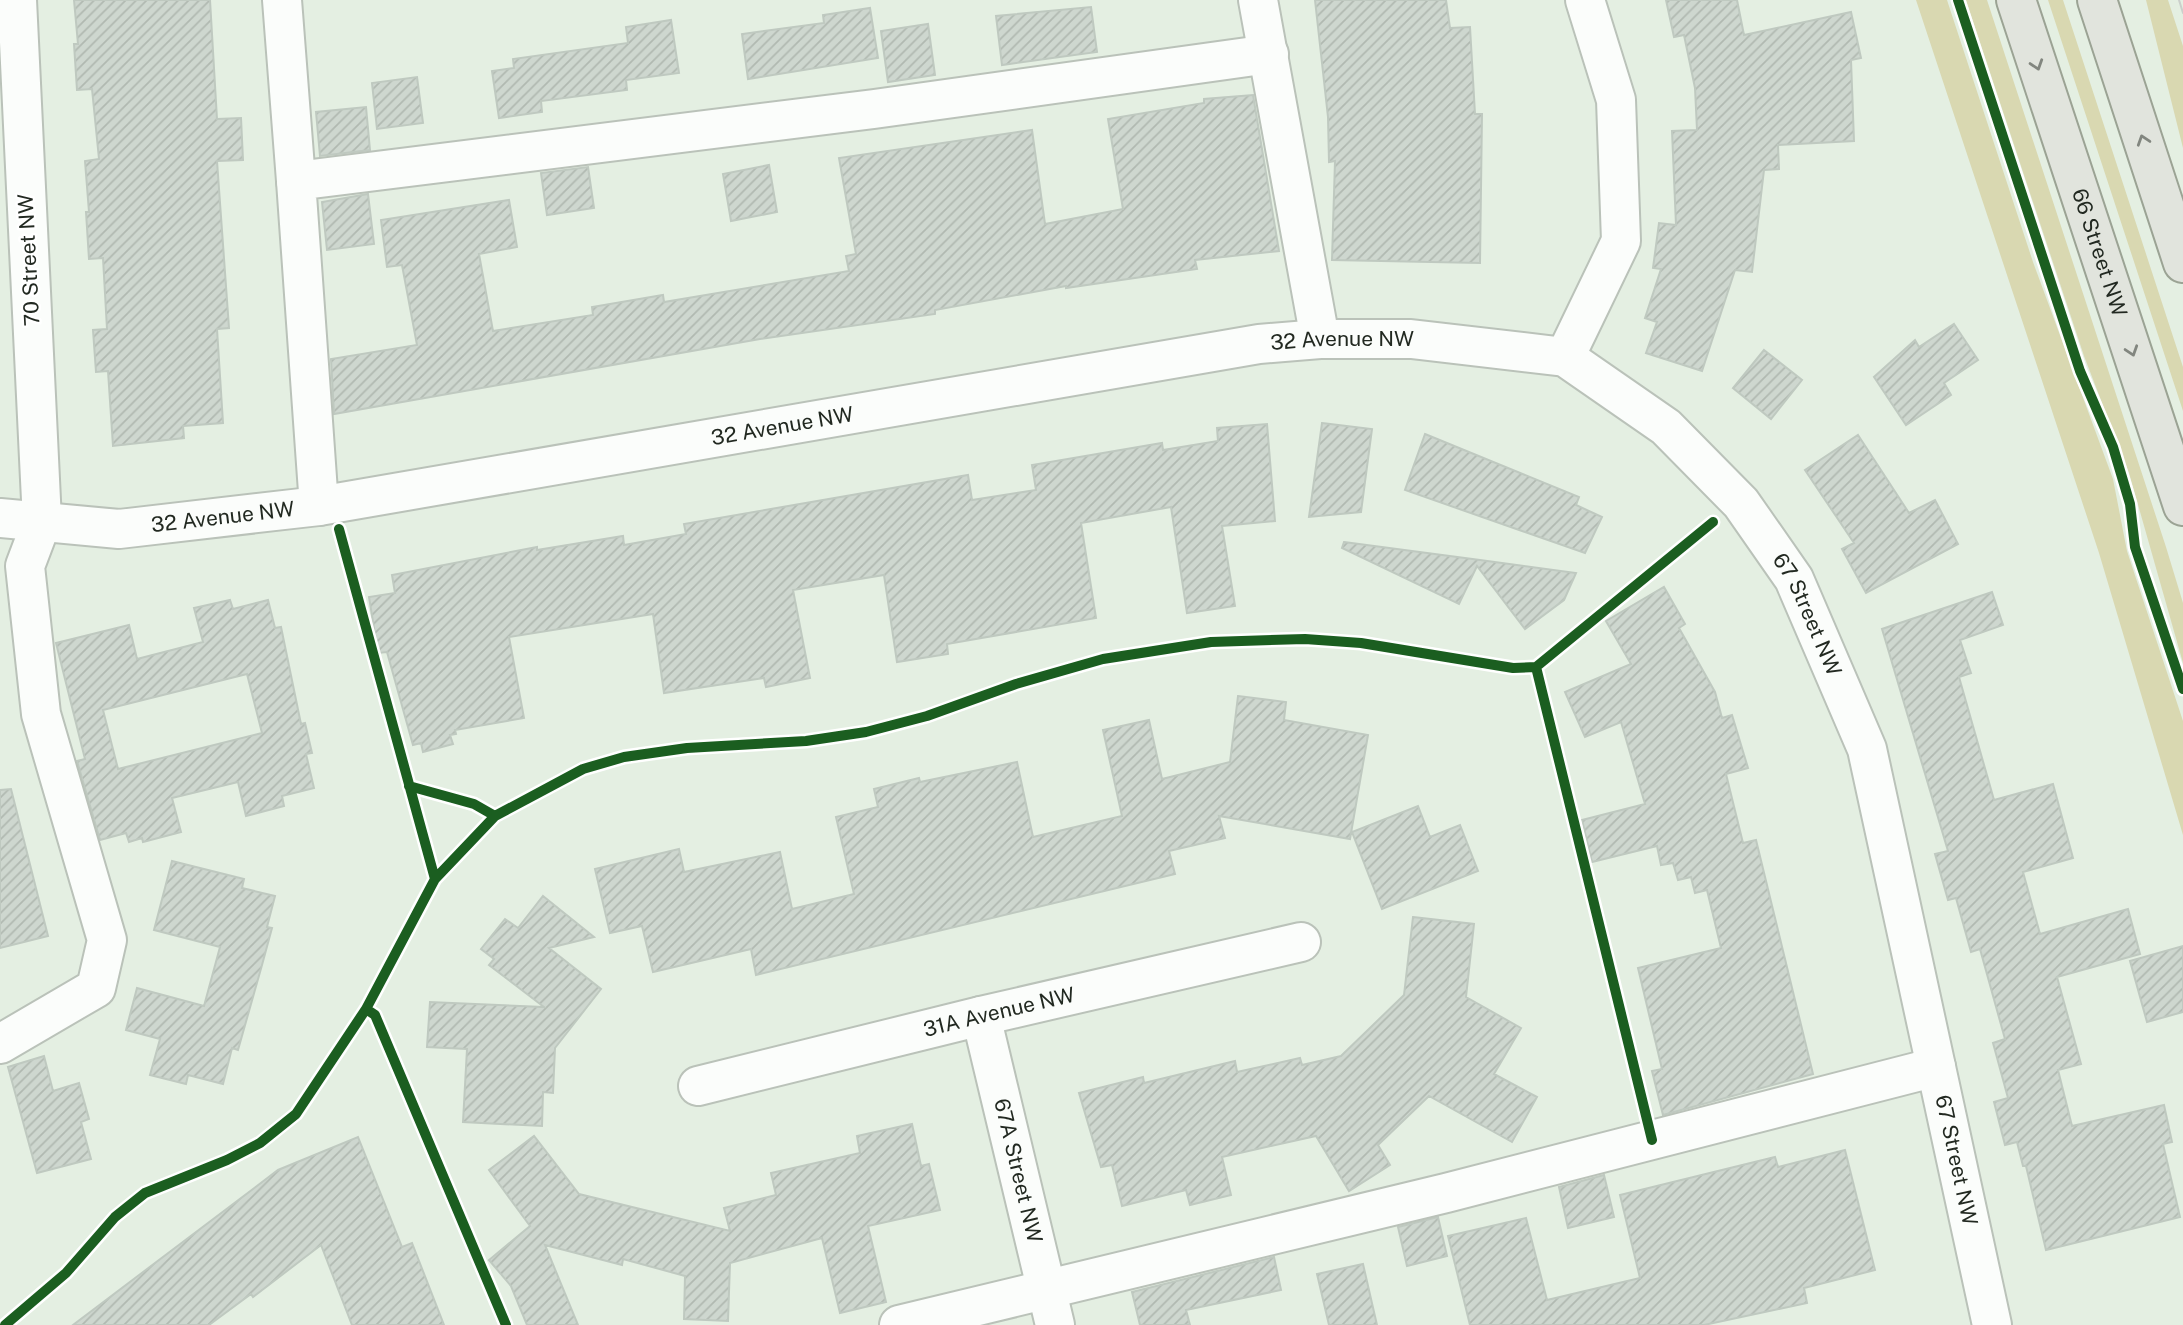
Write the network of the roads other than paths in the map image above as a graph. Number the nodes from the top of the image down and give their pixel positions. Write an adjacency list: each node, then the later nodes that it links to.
1 (17, 0): 15 (street, 70 Street NW)
2 (282, 0): 8 (street)
3 (1258, 0): 7 (street)
4 (1585, 0): 11 (street)
5 (2016, 0): 13 (main road, 66 Street NW, one-way to 13)
6 (2097, 0): 9 (main road, one-way to 6)
7 (1269, 54): 8 (street); 10 (street)
8 (296, 181): 12 (street)
9 (2183, 262)
10 (1320, 339): 11 (street, 32 Avenue NW); 12 (street, 32 Avenue NW)
11 (1565, 357): 19 (street, 67 Street NW)
12 (319, 506): 15 (street, 32 Avenue NW)
13 (2183, 506)
14 (0, 518): 15 (street, 32 Avenue NW)
15 (42, 521): 18 (street)
16 (1301, 943): 17 (street, 31A Avenue NW)
17 (981, 1016): 20 (street, 31A Avenue NW); 21 (street, 67A Street NW)
18 (0, 1044)
19 (1936, 1067): 21 (street); 23 (street, 67 Street NW)
20 (698, 1086)
21 (1051, 1307): 22 (street)
22 (900, 1325)
23 (1992, 1325)

